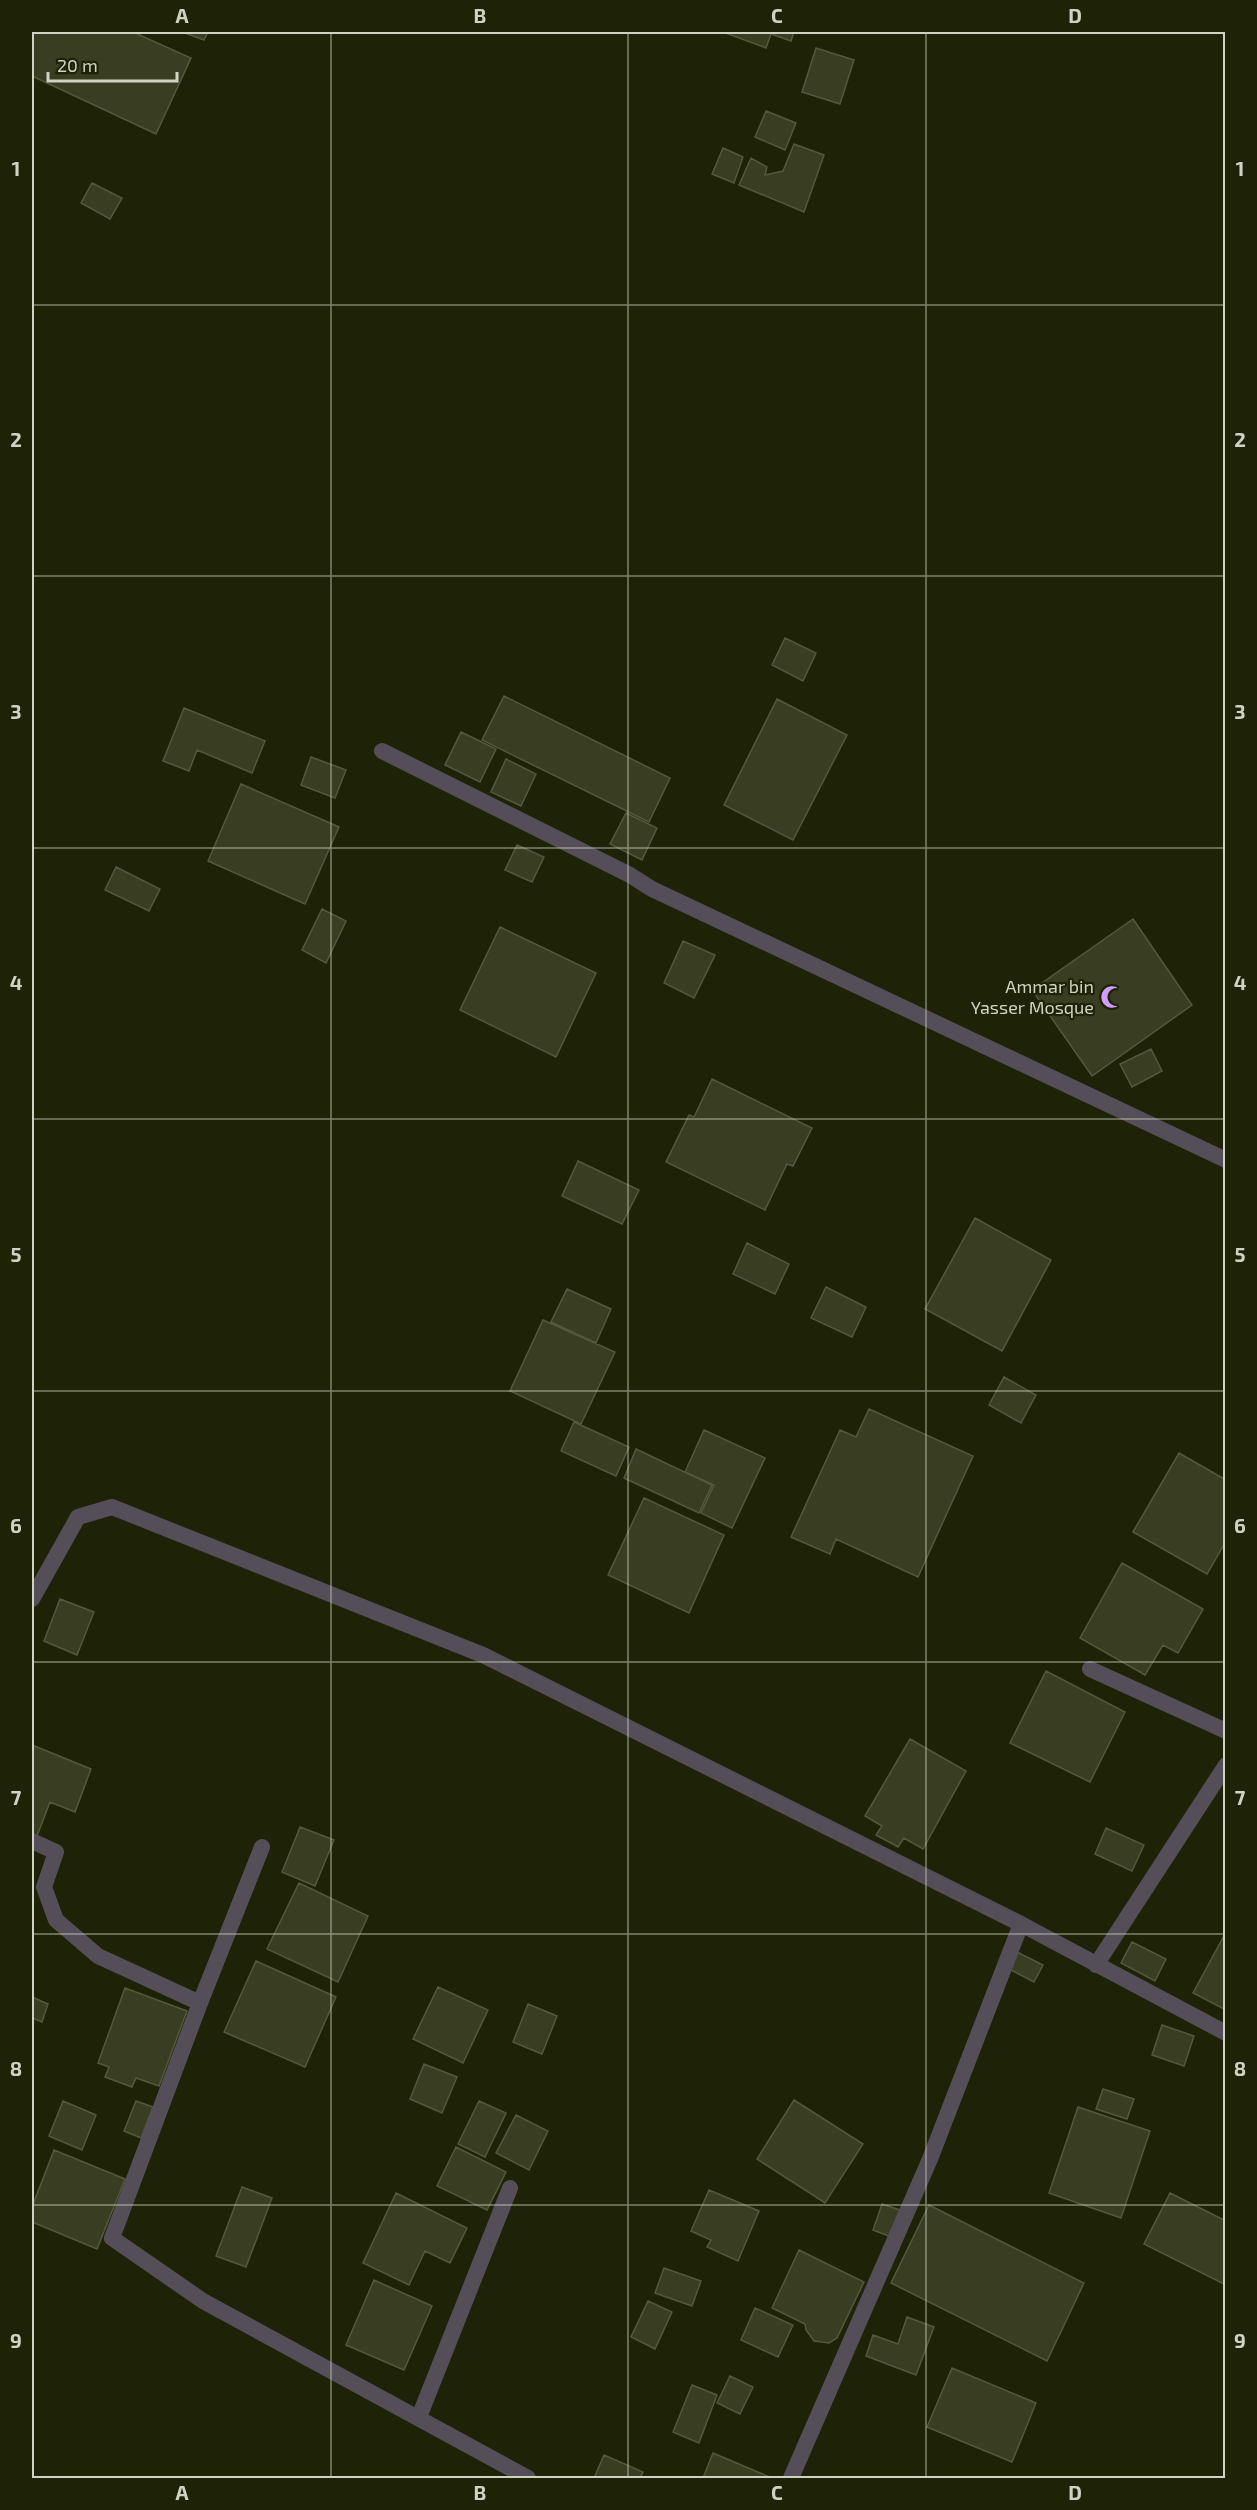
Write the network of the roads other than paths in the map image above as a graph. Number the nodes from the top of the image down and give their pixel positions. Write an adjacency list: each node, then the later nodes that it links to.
1 (382, 751): 2 (lane)
2 (1226, 1160)
3 (32, 1599): 9 (lane)
4 (1090, 1669): 5 (lane)
5 (1226, 1731)
6 (1226, 1765): 10 (lane)
7 (32, 1841): 11 (lane)
8 (262, 1847): 11 (lane)
9 (1021, 1924): 10 (lane); 16 (lane)
10 (1096, 1965): 12 (lane)
11 (200, 2003): 14 (lane)
12 (1226, 2032)
13 (510, 2188): 14 (lane)
14 (418, 2417): 15 (lane)
15 (528, 2478)
16 (791, 2478)

